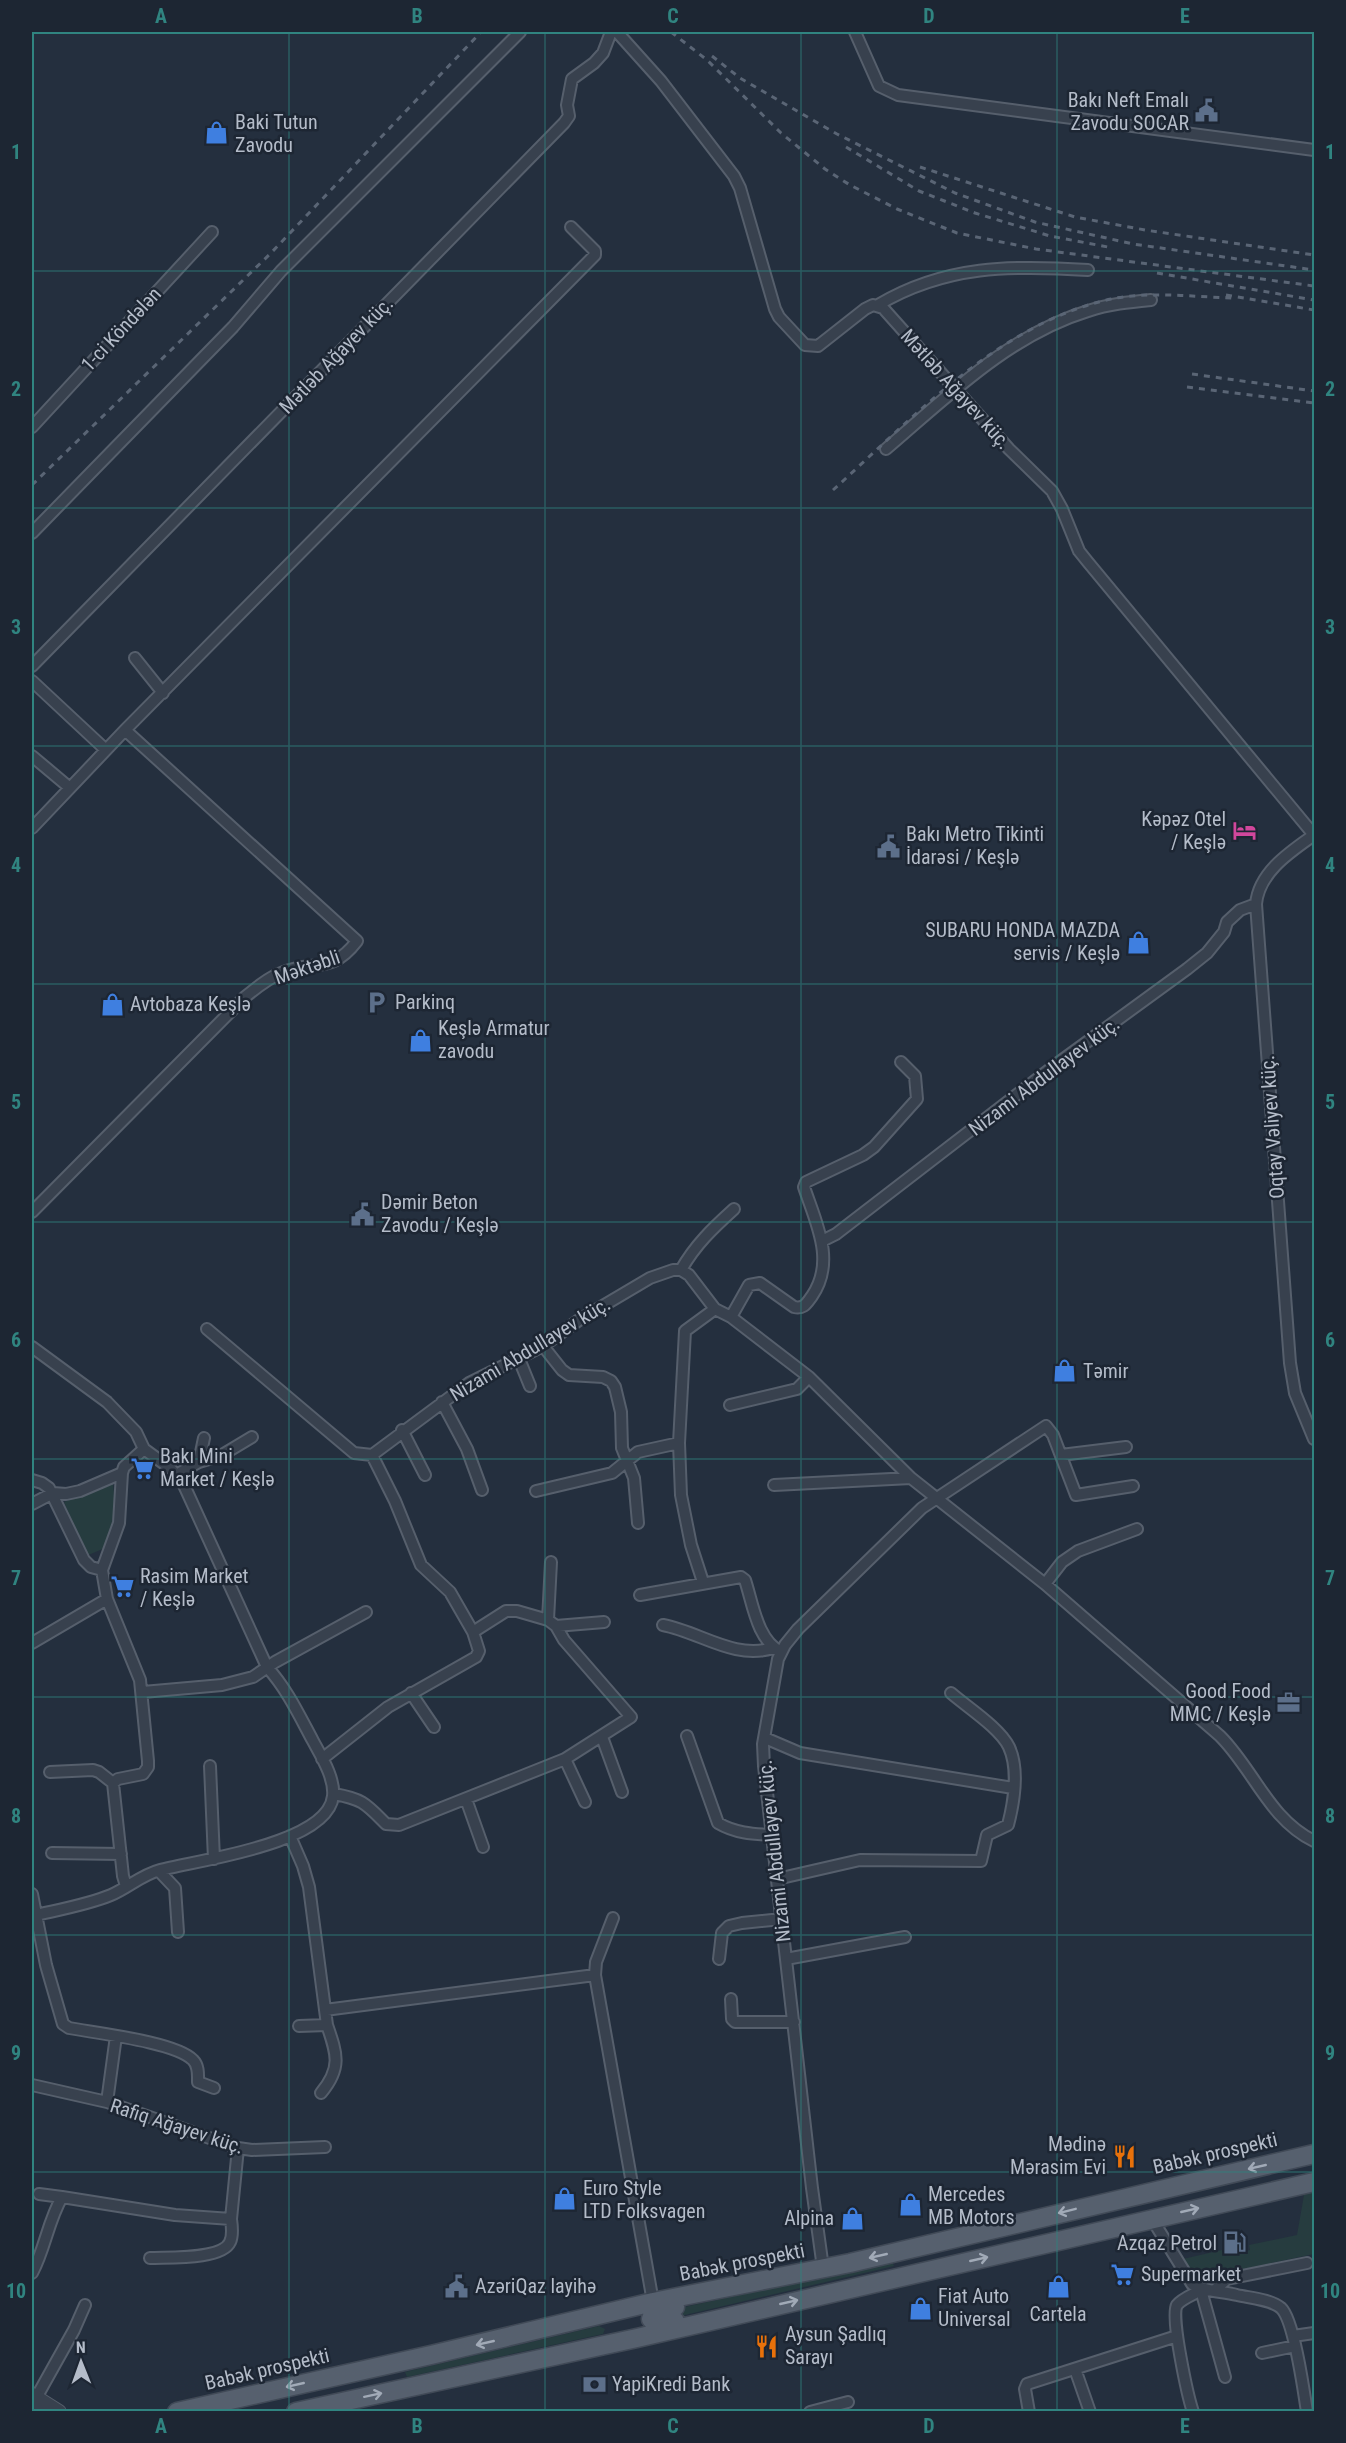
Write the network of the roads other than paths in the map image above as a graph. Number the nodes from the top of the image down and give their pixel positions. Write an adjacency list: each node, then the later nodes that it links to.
1 (520, 32): 14 (street)
2 (611, 32): 16 (street, Mətləb Ağayev küç.)
3 (617, 32): 10 (street)
4 (855, 32): 5 (street)
5 (1314, 150)
6 (571, 227): 18 (street)
7 (212, 231): 12 (street, 1-ci Köndələn)
8 (1088, 270): 10 (street)
9 (1151, 300): 11 (street)
10 (878, 305): 11 (street, Mətləb Ağayev küç.)
11 (955, 390): 13 (street); 24 (street, Mətləb Ağayev küç.)
12 (32, 427)
13 (886, 449)
14 (32, 533)
15 (135, 658): 18 (street)
16 (32, 666)
17 (32, 681): 20 (street)
18 (163, 693): 19 (street)
19 (125, 730): 20 (street); 28 (street, Məktəbli)
20 (106, 750): 22 (street)
21 (32, 756): 22 (street)
22 (70, 788): 23 (street)
23 (32, 828)
24 (1314, 835): 25 (street, Oqtay Vəliyev küç.)
25 (1256, 904): 29 (street, Nizami Abdullayev küç.); 44 (street, Oqtay Vəliyev küç.)
26 (901, 1062): 29 (street)
27 (734, 1209): 30 (street)
28 (32, 1212)
29 (822, 1242): 32 (street)
30 (681, 1270): 31 (street); 34 (street, Nizami Abdullayev küç.)
31 (715, 1310): 32 (street); 45 (street)
32 (731, 1317): 37 (street)
33 (207, 1329): 48 (street)
34 (543, 1346): 36 (street, Nizami Abdullayev küç.); 50 (street)
35 (32, 1347): 47 (street)
36 (519, 1359): 38 (street); 39 (street, Nizami Abdullayev küç.)
37 (809, 1377): 40 (street); 55 (street)
38 (530, 1386)
39 (441, 1402): 41 (street, Nizami Abdullayev küç.); 59 (street)
40 (730, 1405)
41 (402, 1430): 48 (street, Nizami Abdullayev küç.); 54 (street)
42 (252, 1437): 51 (street)
43 (204, 1438): 51 (street)
44 (1314, 1439)
45 (679, 1443): 50 (street); 68 (street)
46 (1126, 1447): 49 (street)
47 (144, 1449): 52 (street); 53 (street)
48 (372, 1455): 76 (street)
49 (1060, 1455): 58 (street); 62 (street, Nizami Abdullayev küç.)
50 (628, 1460): 60 (street); 64 (street)
51 (199, 1462): 53 (street)
52 (122, 1473): 61 (street); 67 (street)
53 (176, 1474): 79 (street)
54 (425, 1475)
55 (911, 1478): 57 (street); 62 (street)
56 (32, 1480): 61 (street)
57 (774, 1485)
58 (1133, 1486)
59 (482, 1490)
60 (536, 1491)
61 (53, 1493): 63 (street); 67 (street)
62 (936, 1498): 69 (street); 78 (street, Nizami Abdullayev küç.)
63 (32, 1504)
64 (638, 1523)
65 (1137, 1528): 69 (street)
66 (551, 1562): 74 (street)
67 (102, 1570): 71 (street)
68 (703, 1582): 70 (street); 78 (street)
69 (1045, 1584): 99 (street)
70 (639, 1595)
71 (107, 1599): 77 (street); 80 (street)
72 (366, 1612): 79 (street)
73 (604, 1622): 74 (street)
74 (552, 1623): 76 (street); 85 (street)
75 (663, 1625): 78 (street)
76 (473, 1632): 81 (street)
77 (32, 1643)
78 (777, 1650): 86 (street, Nizami Abdullayev küç.)
79 (267, 1667): 80 (street); 87 (street)
80 (143, 1692): 91 (street)
81 (411, 1693): 83 (street); 87 (street)
82 (951, 1693): 92 (street)
83 (434, 1727)
84 (687, 1736): 97 (street)
85 (602, 1737): 88 (street); 93 (street)
86 (765, 1738): 92 (street); 97 (street, Nizami Abdullayev küç.)
87 (322, 1759): 94 (street)
88 (565, 1759): 95 (street); 96 (street)
89 (210, 1766): 103 (street)
90 (51, 1772): 91 (street)
91 (113, 1783): 102 (street)
92 (1013, 1788): 105 (street)
93 (622, 1792)
94 (334, 1794): 95 (street); 98 (street)
95 (466, 1799): 100 (street)
96 (585, 1802)
97 (771, 1835): 105 (street, Nizami Abdullayev küç.)
98 (290, 1836): 103 (street); 117 (street)
99 (1314, 1841)
100 (483, 1847)
101 (52, 1853): 102 (street)
102 (121, 1854): 106 (street)
103 (214, 1859): 104 (street)
104 (159, 1871): 106 (street); 111 (street)
105 (777, 1879): 110 (street, Nizami Abdullayev küç.)
106 (126, 1886): 108 (street)
107 (32, 1894): 108 (street)
108 (34, 1915): 121 (street)
109 (613, 1917): 115 (street)
110 (782, 1918): 113 (street); 114 (street, Nizami Abdullayev küç.)
111 (178, 1932)
112 (905, 1937): 114 (street)
113 (719, 1959)
114 (786, 1959): 118 (street, Nizami Abdullayev küç.)
115 (595, 1975): 117 (street); 140 (street)
116 (731, 1999): 118 (street)
117 (325, 2010): 119 (street)
118 (794, 2022): 136 (street, Nizami Abdullayev küç.)
119 (327, 2025): 120 (street); 124 (street)
120 (299, 2026)
121 (116, 2036): 123 (street); 125 (street)
122 (32, 2085): 125 (street, Rafiq Ağayev küç.)
123 (214, 2088)
124 (321, 2094)
125 (107, 2102): 127 (street, Rafiq Ağayev küç.)
126 (325, 2147): 127 (street, Rafiq Ağayev küç.)
127 (238, 2148): 132 (street)
128 (1314, 2154): 136 (main road, Babək prospekti, one-way to 136)
129 (1314, 2182): 133 (main road, one-way to 129)
130 (39, 2194): 131 (street)
131 (62, 2198): 132 (street); 137 (street)
132 (231, 2219): 134 (street)
133 (1152, 2219): 138 (street); 142 (main road, one-way to 133)
134 (150, 2258)
135 (1307, 2263): 139 (street)
136 (816, 2270): 140 (main road, Babək prospekti); 142 (main road)
137 (32, 2273)
138 (1201, 2290): 139 (street); 145 (street); 149 (street)
139 (1215, 2290): 146 (street)
140 (653, 2302): 144 (main road, Babək prospekti)
141 (85, 2305): 152 (street)
142 (760, 2309): 150 (main road)
143 (1314, 2333): 146 (street)
144 (519, 2335): 150 (main road); 154 (main road, Babək prospekti, one-way to 154)
145 (1178, 2336): 148 (street); 159 (street)
146 (1294, 2341): 147 (street); 160 (street)
147 (1262, 2353)
148 (1075, 2369): 157 (street); 158 (street)
149 (1225, 2377)
150 (436, 2381): 155 (main road, one-way to 150)
151 (849, 2402): 156 (street)
152 (33, 2403): 153 (street)
153 (59, 2412)
154 (177, 2412)
155 (296, 2412)
156 (810, 2412)
157 (1029, 2412)
158 (1090, 2412)
159 (1193, 2412)
160 (1306, 2412)

